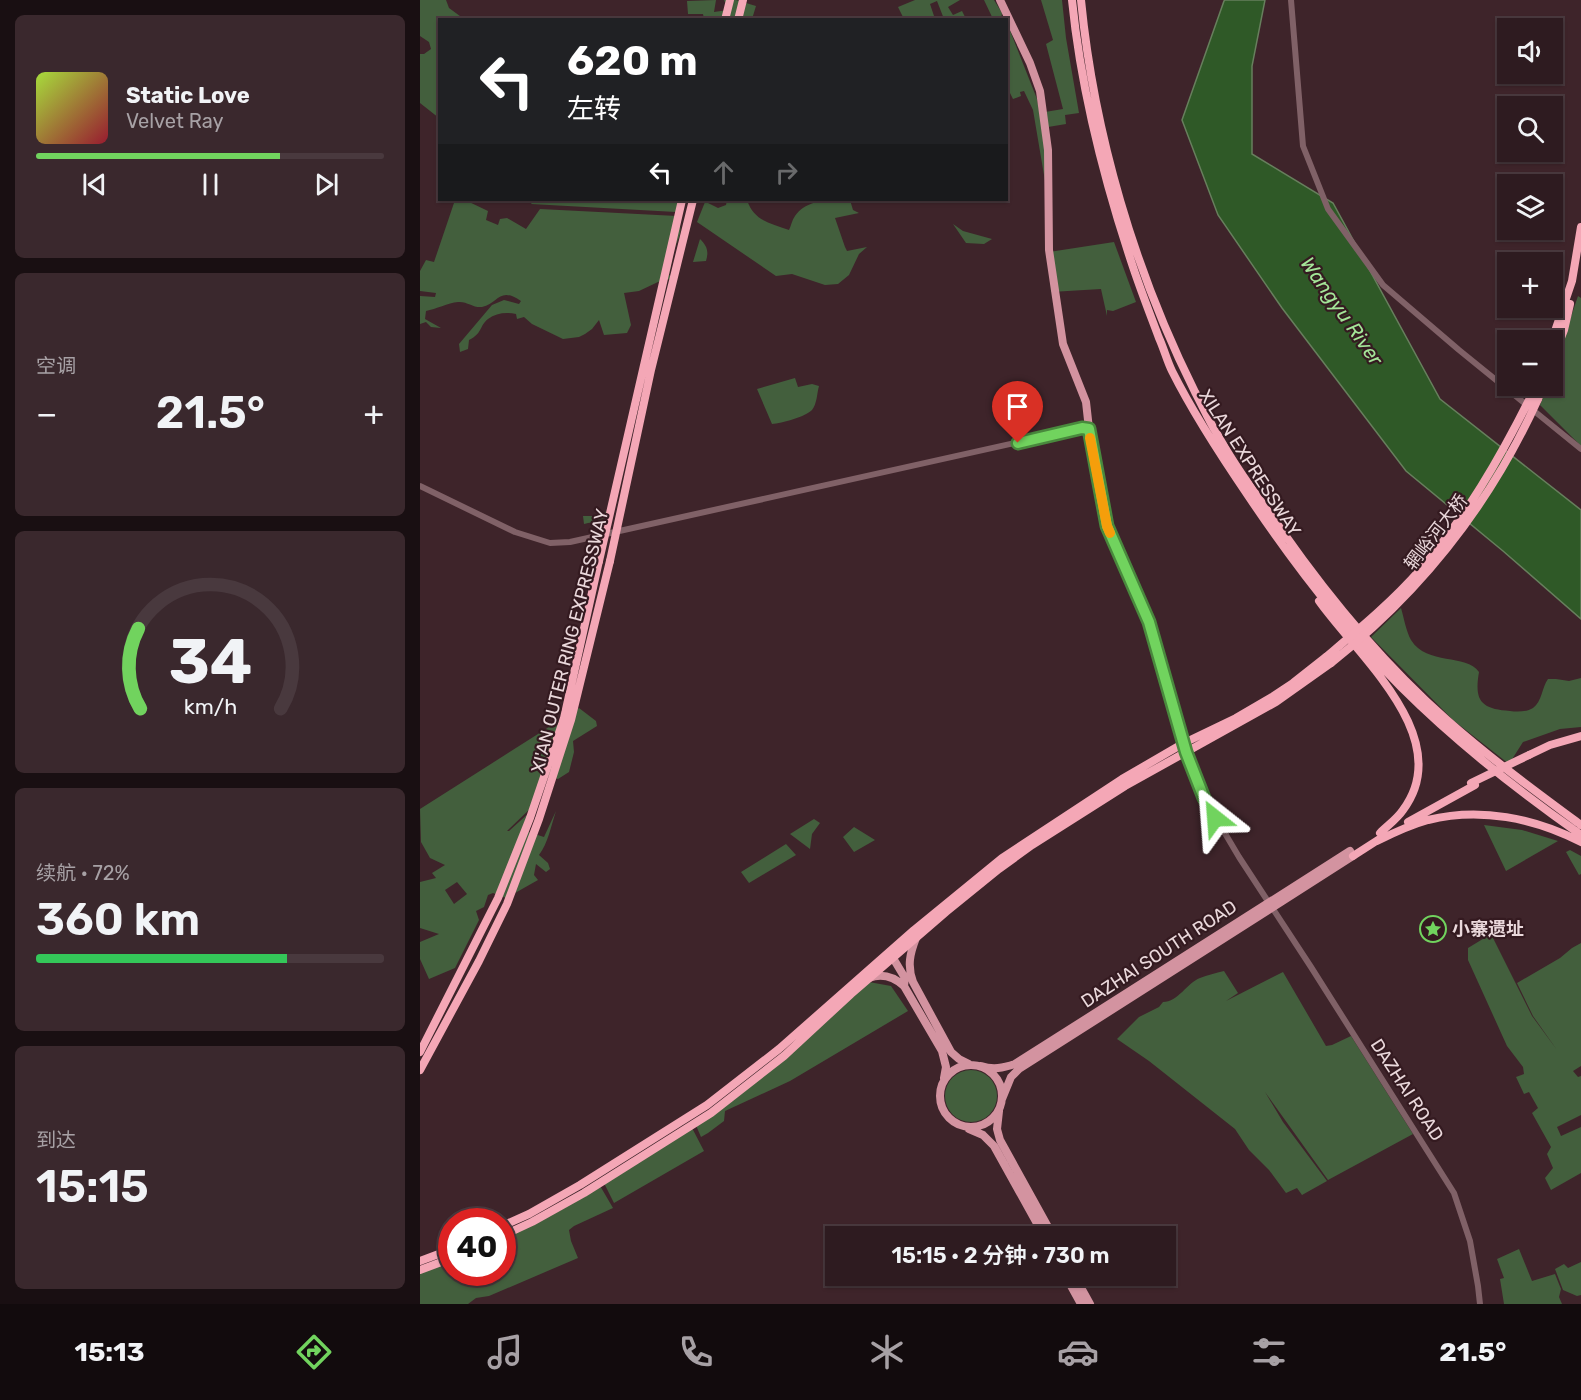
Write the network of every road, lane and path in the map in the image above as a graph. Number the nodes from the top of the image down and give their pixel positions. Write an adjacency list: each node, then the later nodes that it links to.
1 (1000, 0): 16 (main road)
2 (1072, 0): 19 (highway, XILAN EXPRESSWAY)
3 (1081, 0): 22 (highway, XILAN EXPRESSWAY)
4 (1291, 0): 17 (street)
5 (730, 2): 7 (highway)
6 (742, 3): 8 (highway)
7 (726, 18)
8 (738, 18)
9 (682, 201): 34 (highway, XI'AN OUTER RING EXPRESSWAY, bridge)
10 (693, 201): 37 (highway, XI'AN OUTER RING EXPRESSWAY, bridge)
11 (1581, 227): 13 (highway)
12 (1581, 255): 14 (highway)
13 (1555, 330)
14 (1563, 333)
15 (1534, 397): 21 (highway, 辋峪河大桥, bridge)
16 (1089, 429): 18 (street); 21 (main road)
17 (1581, 449)
18 (420, 486)
19 (1278, 538): 25 (highway, XILAN EXPRESSWAY); 26 (highway)
20 (1581, 738): 26 (highway, bridge)
21 (1185, 748): 29 (street, DAZHAI ROAD); 30 (highway); 31 (highway)
22 (1527, 785): 23 (highway); 24 (highway, XILAN EXPRESSWAY)
23 (1581, 819)
24 (1581, 825)
25 (1581, 835)
26 (1378, 837): 27 (highway); 28 (highway)
27 (1581, 842)
28 (1351, 854): 29 (main road, DAZHAI SOUTH ROAD)
29 (1271, 904): 36 (main road, DAZHAI SOUTH ROAD); 39 (main road, DAZHAI SOUTH ROAD); 54 (street, DAZHAI ROAD)
30 (916, 938): 31 (highway); 33 (main road)
31 (892, 955): 32 (highway); 33 (main road); 42 (highway)
32 (869, 979): 33 (main road); 45 (highway)
33 (907, 982): 35 (main road); 38 (main road)
34 (420, 1052)
35 (970, 1064): 36 (main road); 38 (main road)
36 (981, 1066): 39 (main road)
37 (420, 1070)
38 (944, 1080): 41 (main road)
39 (1002, 1099): 40 (main road)
40 (999, 1108): 41 (main road); 44 (main road)
41 (959, 1125): 43 (main road)
42 (516, 1220)
43 (1038, 1226)
44 (1047, 1226)
45 (516, 1229)
46 (438, 1253): 47 (highway)
47 (420, 1260)
48 (438, 1263): 49 (highway)
49 (420, 1270)
50 (1071, 1286): 52 (main road)
51 (1080, 1286): 53 (main road)
52 (1081, 1304)
53 (1090, 1304)
54 (1480, 1304)

